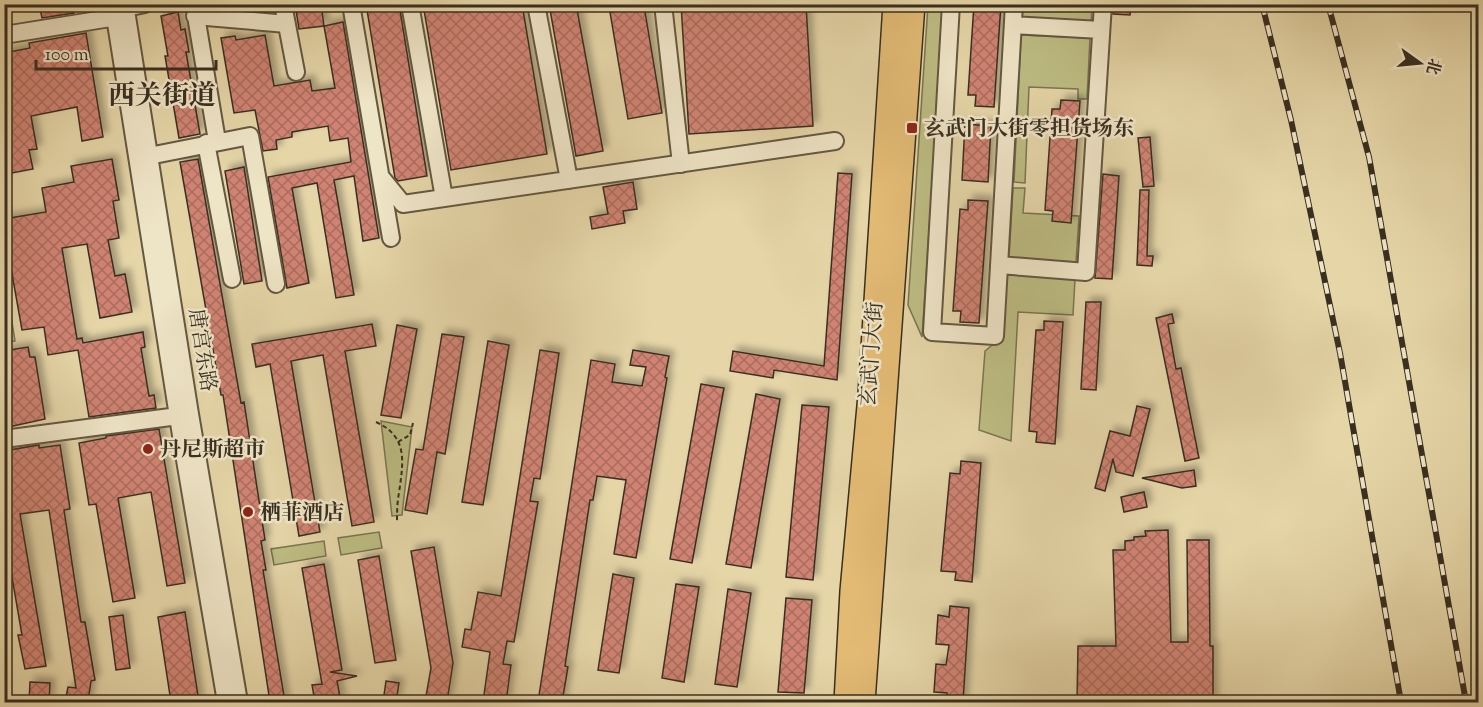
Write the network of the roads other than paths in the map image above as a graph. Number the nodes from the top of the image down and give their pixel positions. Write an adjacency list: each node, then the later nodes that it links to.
1 (145, 4): 12 (street)
2 (283, 4): 14 (street)
3 (351, 4): 23 (street)
4 (410, 4): 25 (street)
5 (536, 4): 24 (street)
6 (663, 4): 22 (street)
7 (894, 4): 34 (main road, 玄武门大街)
8 (914, 4): 35 (main road, 玄武门大街)
9 (951, 4): 27 (street)
10 (1014, 4): 15 (street)
11 (1102, 4): 16 (street)
12 (121, 10): 17 (street); 21 (street, 唐宫东路); 30 (street, 唐宫东路)
13 (194, 10): 14 (street); 20 (street)
14 (287, 24): 18 (street)
15 (1013, 26): 16 (street); 27 (street)
16 (1101, 30): 27 (street)
17 (4, 35)
18 (296, 72)
19 (835, 141): 22 (street)
20 (212, 142): 21 (street); 28 (street); 29 (street)
21 (149, 156): 33 (street, 唐宫东路)
22 (681, 164): 24 (street)
23 (381, 177): 25 (street); 26 (street)
24 (569, 180): 25 (street)
25 (444, 198)
26 (391, 237)
27 (999, 266)
28 (232, 279)
29 (276, 284)
30 (178, 416): 31 (street); 32 (street, 唐宫东路)
31 (4, 439)
32 (226, 702)
33 (239, 702)
34 (845, 702)
35 (864, 702)

